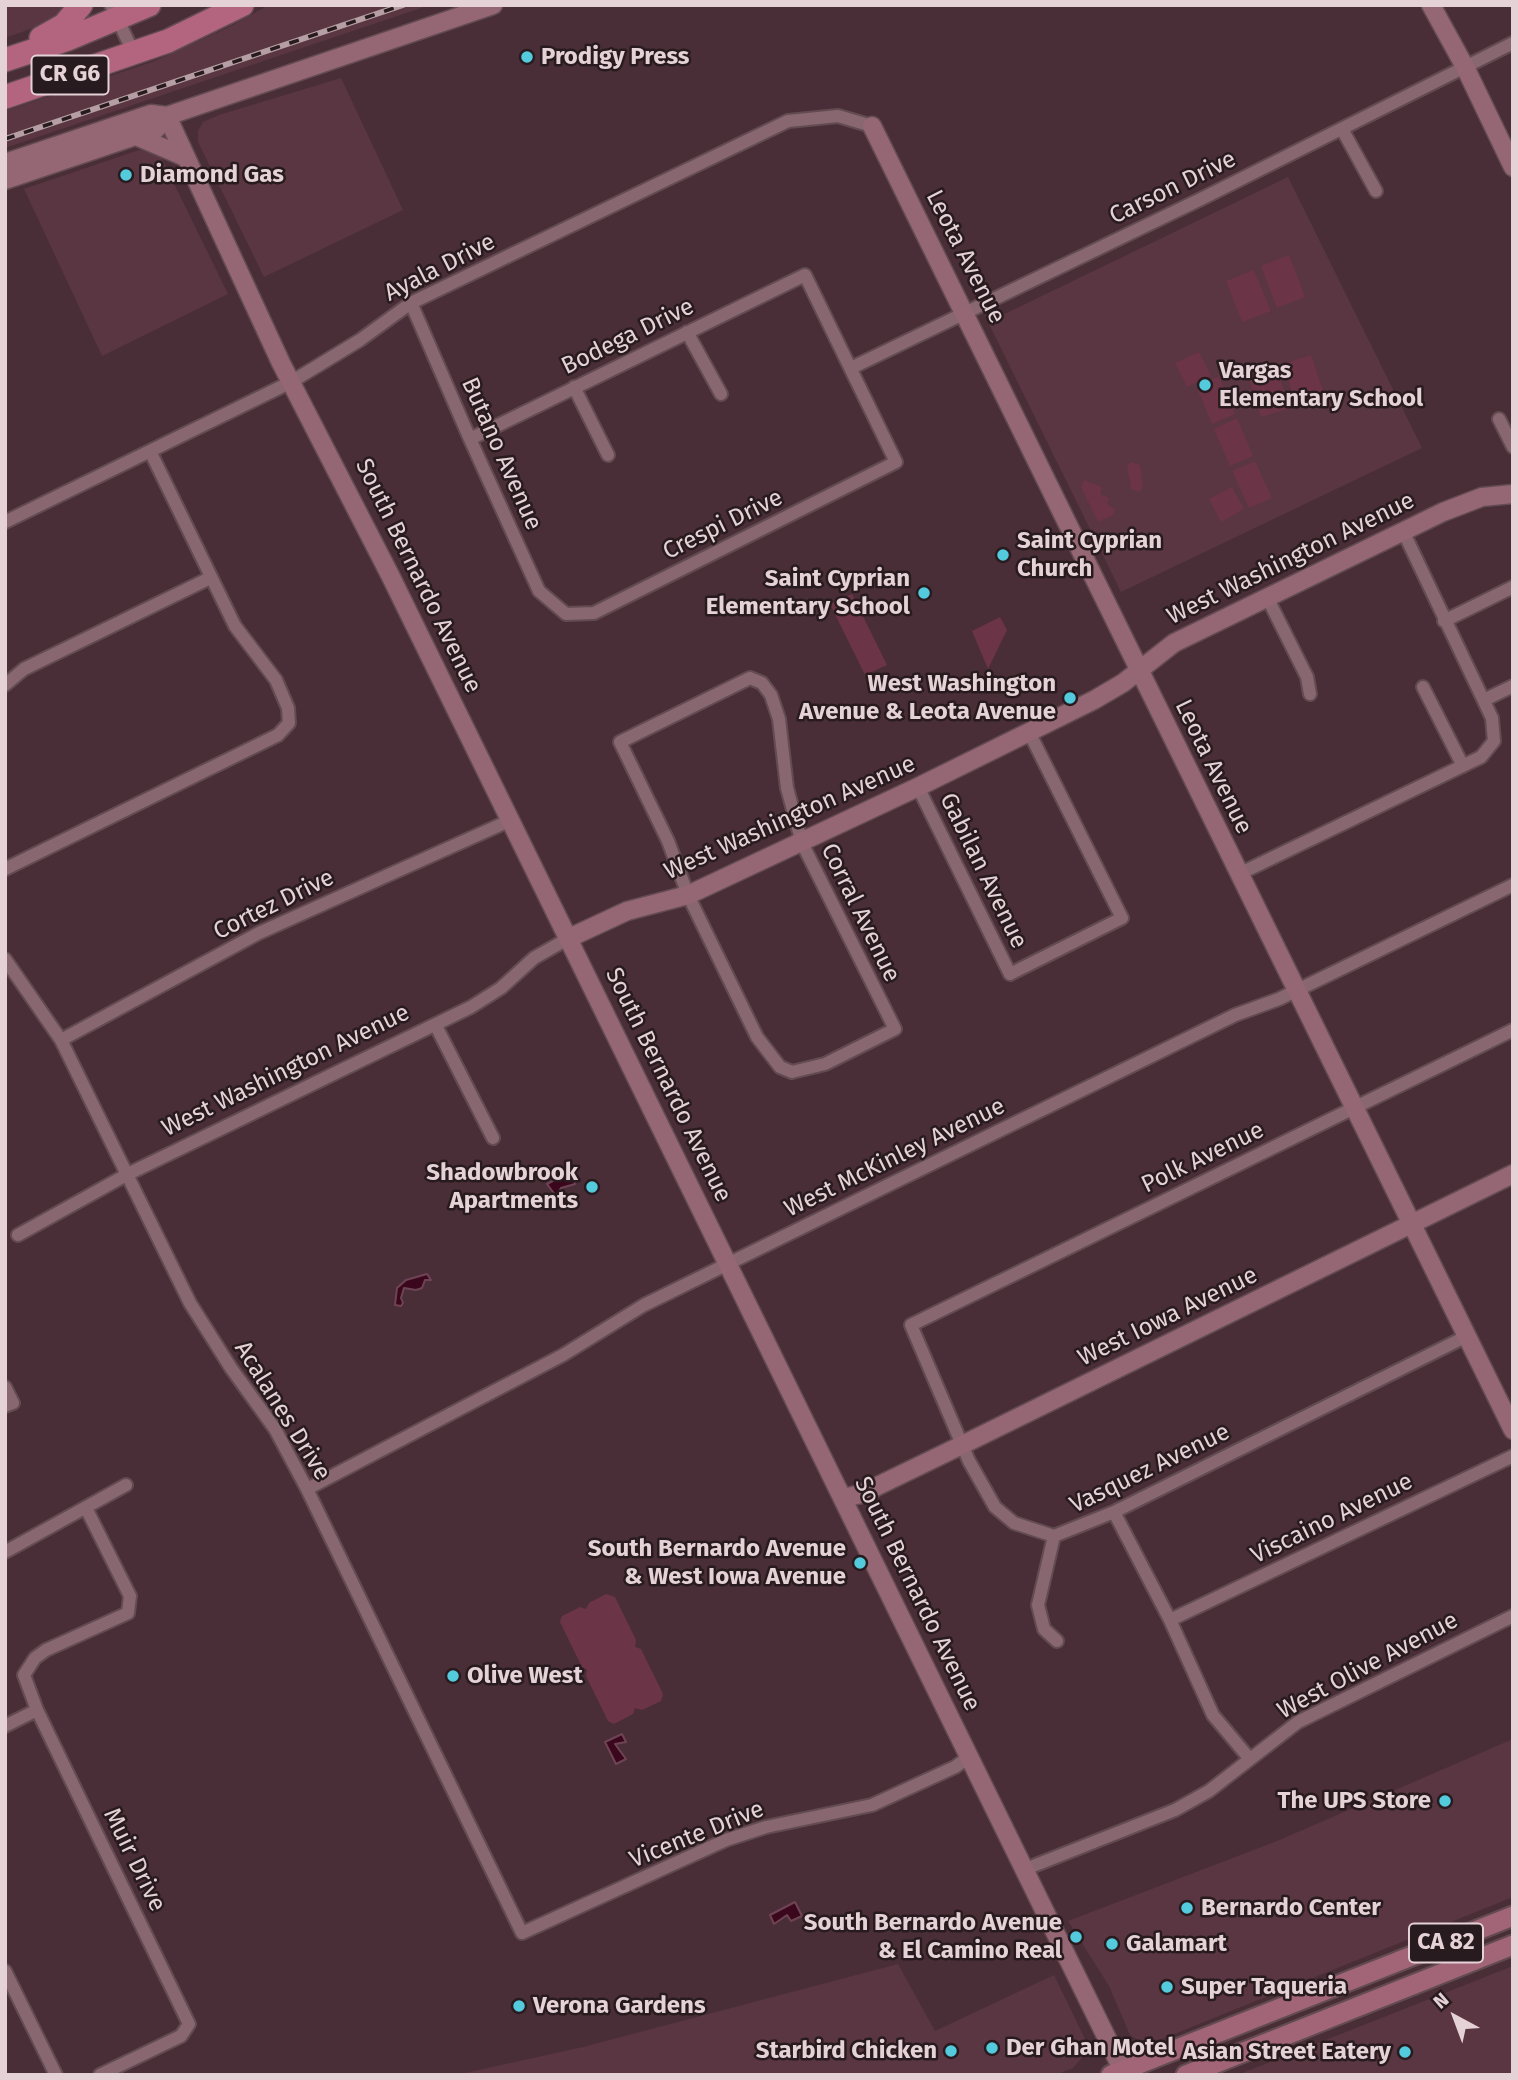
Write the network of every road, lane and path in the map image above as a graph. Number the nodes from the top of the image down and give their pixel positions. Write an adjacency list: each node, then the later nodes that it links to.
1 (81, 5): 10 (highway)
2 (149, 5): 7 (highway, CR G6)
3 (242, 5): 9 (highway, CR G6)
4 (493, 5): 13 (street)
5 (1431, 5): 11 (street)
6 (1440, 5): 11 (street)
7 (115, 12): 9 (street); 10 (highway, CR G6)
8 (1513, 43): 11 (street, Carson Drive)
9 (135, 54): 12 (highway, CR G6)
10 (5, 59)
11 (1465, 66): 15 (street, Carson Drive); 19 (street)
12 (5, 97)
13 (167, 116): 16 (street); 17 (street, South Bernardo Avenue); 18 (street)
14 (872, 126): 22 (street, Ayala Drive); 23 (street, Leota Avenue)
15 (1342, 129): 21 (street); 23 (street, Carson Drive)
16 (136, 136): 17 (street); 20 (street)
17 (185, 157): 26 (street, South Bernardo Avenue)
18 (5, 163)
19 (1513, 167)
20 (5, 180)
21 (1376, 191)
22 (411, 303): 26 (street, Ayala Drive); 30 (street, Butano Avenue)
23 (965, 312): 25 (street, Carson Drive); 42 (street, Leota Avenue)
24 (687, 332): 25 (street, Bodega Drive); 27 (street, Bodega Drive); 28 (street)
25 (851, 368): 40 (street, Crespi Drive)
26 (291, 382): 32 (street, Ayala Drive); 51 (street, South Bernardo Avenue)
27 (574, 387): 30 (street, Bodega Drive); 33 (street)
28 (721, 394)
29 (1499, 419): 31 (street)
30 (470, 439): 40 (street, Butano Avenue)
31 (1513, 447)
32 (150, 451): 35 (street, Ayala Drive); 37 (street)
33 (608, 455)
34 (1513, 494): 36 (street, West Washington Avenue)
35 (5, 522)
36 (1403, 531): 39 (street, West Washington Avenue); 41 (street)
37 (210, 578): 43 (street); 53 (street)
38 (1513, 587): 41 (street)
39 (1267, 597): 42 (street, West Washington Avenue); 46 (street)
40 (566, 614)
41 (1444, 621): 47 (street)
42 (1138, 670): 48 (street, West Washington Avenue); 54 (street, Leota Avenue)
43 (5, 685)
44 (1513, 686): 47 (street)
45 (1423, 687): 49 (street)
46 (1310, 694)
47 (1486, 704): 49 (street)
48 (1029, 732): 50 (street, West Washington Avenue); 50 (street, Gabilan Avenue)
49 (1463, 766): 54 (street)
50 (918, 787): 52 (street, West Washington Avenue)
51 (510, 820): 57 (street, South Bernardo Avenue); 62 (street, Cortez Drive)
52 (802, 843): 56 (street, West Washington Avenue); 56 (street, Corral Avenue); 56 (street, Corral Avenue)
53 (5, 869)
54 (1239, 874): 59 (street, Leota Avenue)
55 (1513, 885): 59 (street, West McKinley Avenue)
56 (688, 895): 57 (street, West Washington Avenue)
57 (569, 937): 60 (street, West Washington Avenue); 69 (street, South Bernardo Avenue)
58 (5, 959): 62 (street, Acalanes Drive)
59 (1296, 990): 63 (street, Leota Avenue); 69 (street, West McKinley Avenue)
60 (436, 1026): 64 (street); 65 (street, West Washington Avenue)
61 (1513, 1030): 63 (street, Polk Avenue)
62 (61, 1040): 65 (street, Acalanes Drive)
63 (1354, 1108): 67 (street, Leota Avenue); 70 (street, Polk Avenue)
64 (493, 1139)
65 (128, 1174): 68 (street, West Washington Avenue); 78 (street, Acalanes Drive)
66 (1513, 1174): 67 (street, West Iowa Avenue)
67 (1411, 1224): 71 (street, Leota Avenue); 75 (street, West Iowa Avenue)
68 (18, 1235)
69 (728, 1263): 78 (street, West McKinley Avenue); 79 (street, South Bernardo Avenue)
70 (911, 1325): 75 (street, Vasquez Avenue)
71 (1466, 1336): 74 (street, Leota Avenue); 81 (street, Vasquez Avenue)
72 (5, 1387): 73 (street)
73 (9, 1404)
74 (1513, 1430)
75 (964, 1444): 79 (street, West Iowa Avenue); 82 (street, Vasquez Avenue)
76 (1513, 1456): 85 (street, Viscaino Avenue)
77 (126, 1485): 80 (street)
78 (307, 1489): 93 (street, Acalanes Drive)
79 (843, 1498): 89 (street, South Bernardo Avenue)
80 (86, 1508): 83 (street); 87 (street, Muir Drive)
81 (1114, 1512): 82 (street, Vasquez Avenue); 85 (street)
82 (1054, 1536): 86 (street)
83 (5, 1552)
84 (1513, 1616): 90 (street, West Olive Avenue)
85 (1170, 1620): 90 (street)
86 (1057, 1641)
87 (37, 1710): 88 (street); 98 (street, Muir Drive)
88 (5, 1726)
89 (969, 1757): 91 (street, South Bernardo Avenue); 93 (street, Vicente Drive)
90 (1249, 1758): 91 (street, West Olive Avenue)
91 (1023, 1870): 96 (street, South Bernardo Avenue)
92 (1513, 1916): 96 (main road, CA 82)
93 (522, 1933)
94 (1513, 1945): 99 (main road, CA 82)
95 (5, 1971): 97 (street)
96 (1120, 2074)
97 (56, 2075)
98 (100, 2075)
99 (1186, 2075)

